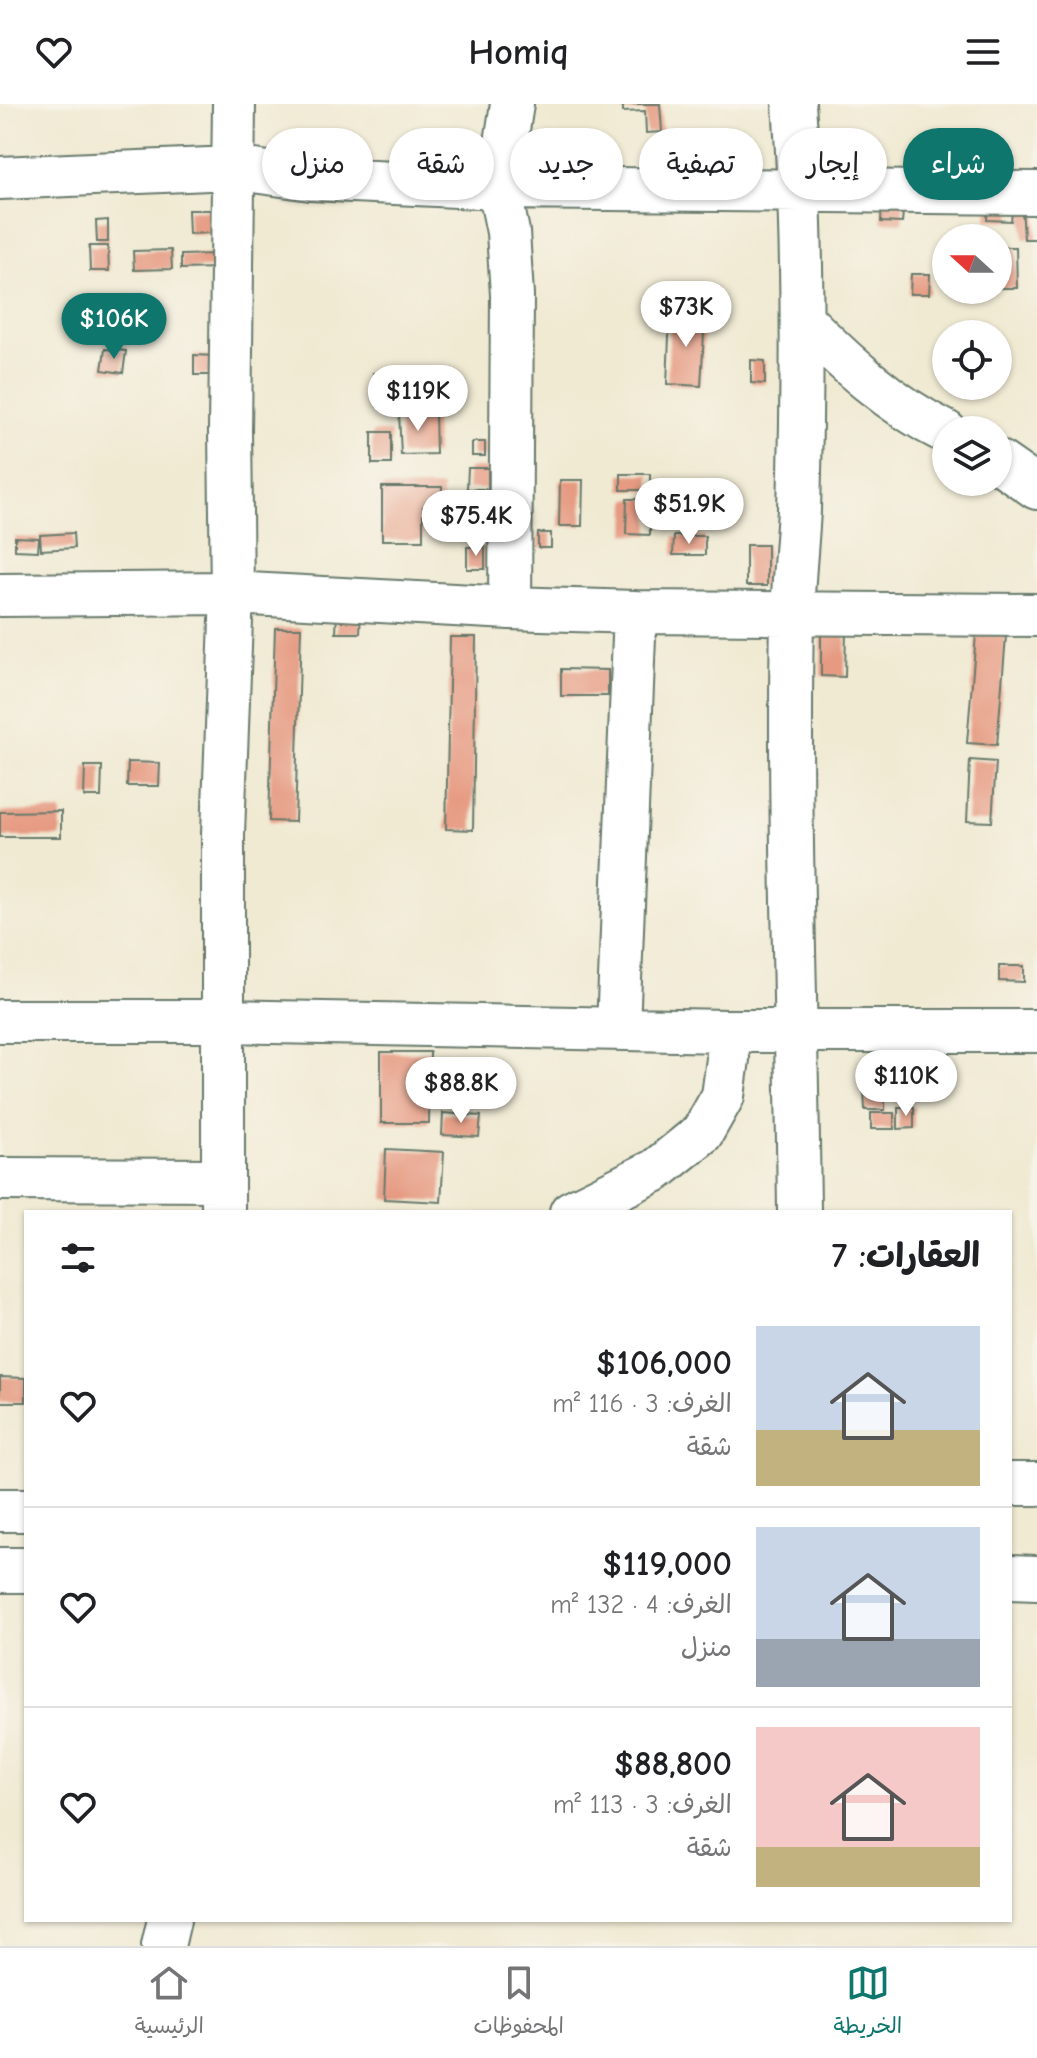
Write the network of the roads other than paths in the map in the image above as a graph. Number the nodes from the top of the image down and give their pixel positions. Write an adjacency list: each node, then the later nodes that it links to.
1 (234, 104): 5 (street)
2 (512, 104): 7 (street)
3 (794, 104): 4 (street)
4 (796, 128)
5 (232, 168): 6 (street); 7 (street); 16 (street)
6 (0, 178)
7 (499, 188): 8 (street); 18 (street)
8 (779, 191)
9 (887, 192): 10 (street)
10 (1037, 193)
11 (801, 200): 12 (street)
12 (802, 319): 13 (street); 20 (street)
13 (932, 424)
14 (1012, 471): 15 (street)
15 (1037, 488)
16 (232, 593): 17 (street); 18 (street); 23 (street)
17 (0, 595)
18 (510, 608): 19 (street)
19 (635, 612): 20 (street); 24 (street)
20 (792, 615): 21 (street); 25 (street)
21 (1037, 615)
22 (0, 1021): 23 (street)
23 (224, 1021): 24 (street); 29 (street)
24 (618, 1028): 26 (street)
25 (795, 1030): 26 (street); 27 (street); 31 (street)
26 (727, 1031): 30 (street)
27 (1037, 1031)
28 (0, 1179): 29 (street)
29 (223, 1196)
30 (575, 1210)
31 (799, 1210)
32 (1012, 1484): 33 (street)
33 (1037, 1484)
34 (0, 1510): 35 (street)
35 (24, 1510)
36 (0, 1570): 37 (highway)
37 (24, 1570)
38 (1012, 1577): 39 (highway)
39 (1037, 1578)
40 (169, 1922): 41 (street)
41 (163, 1946)

